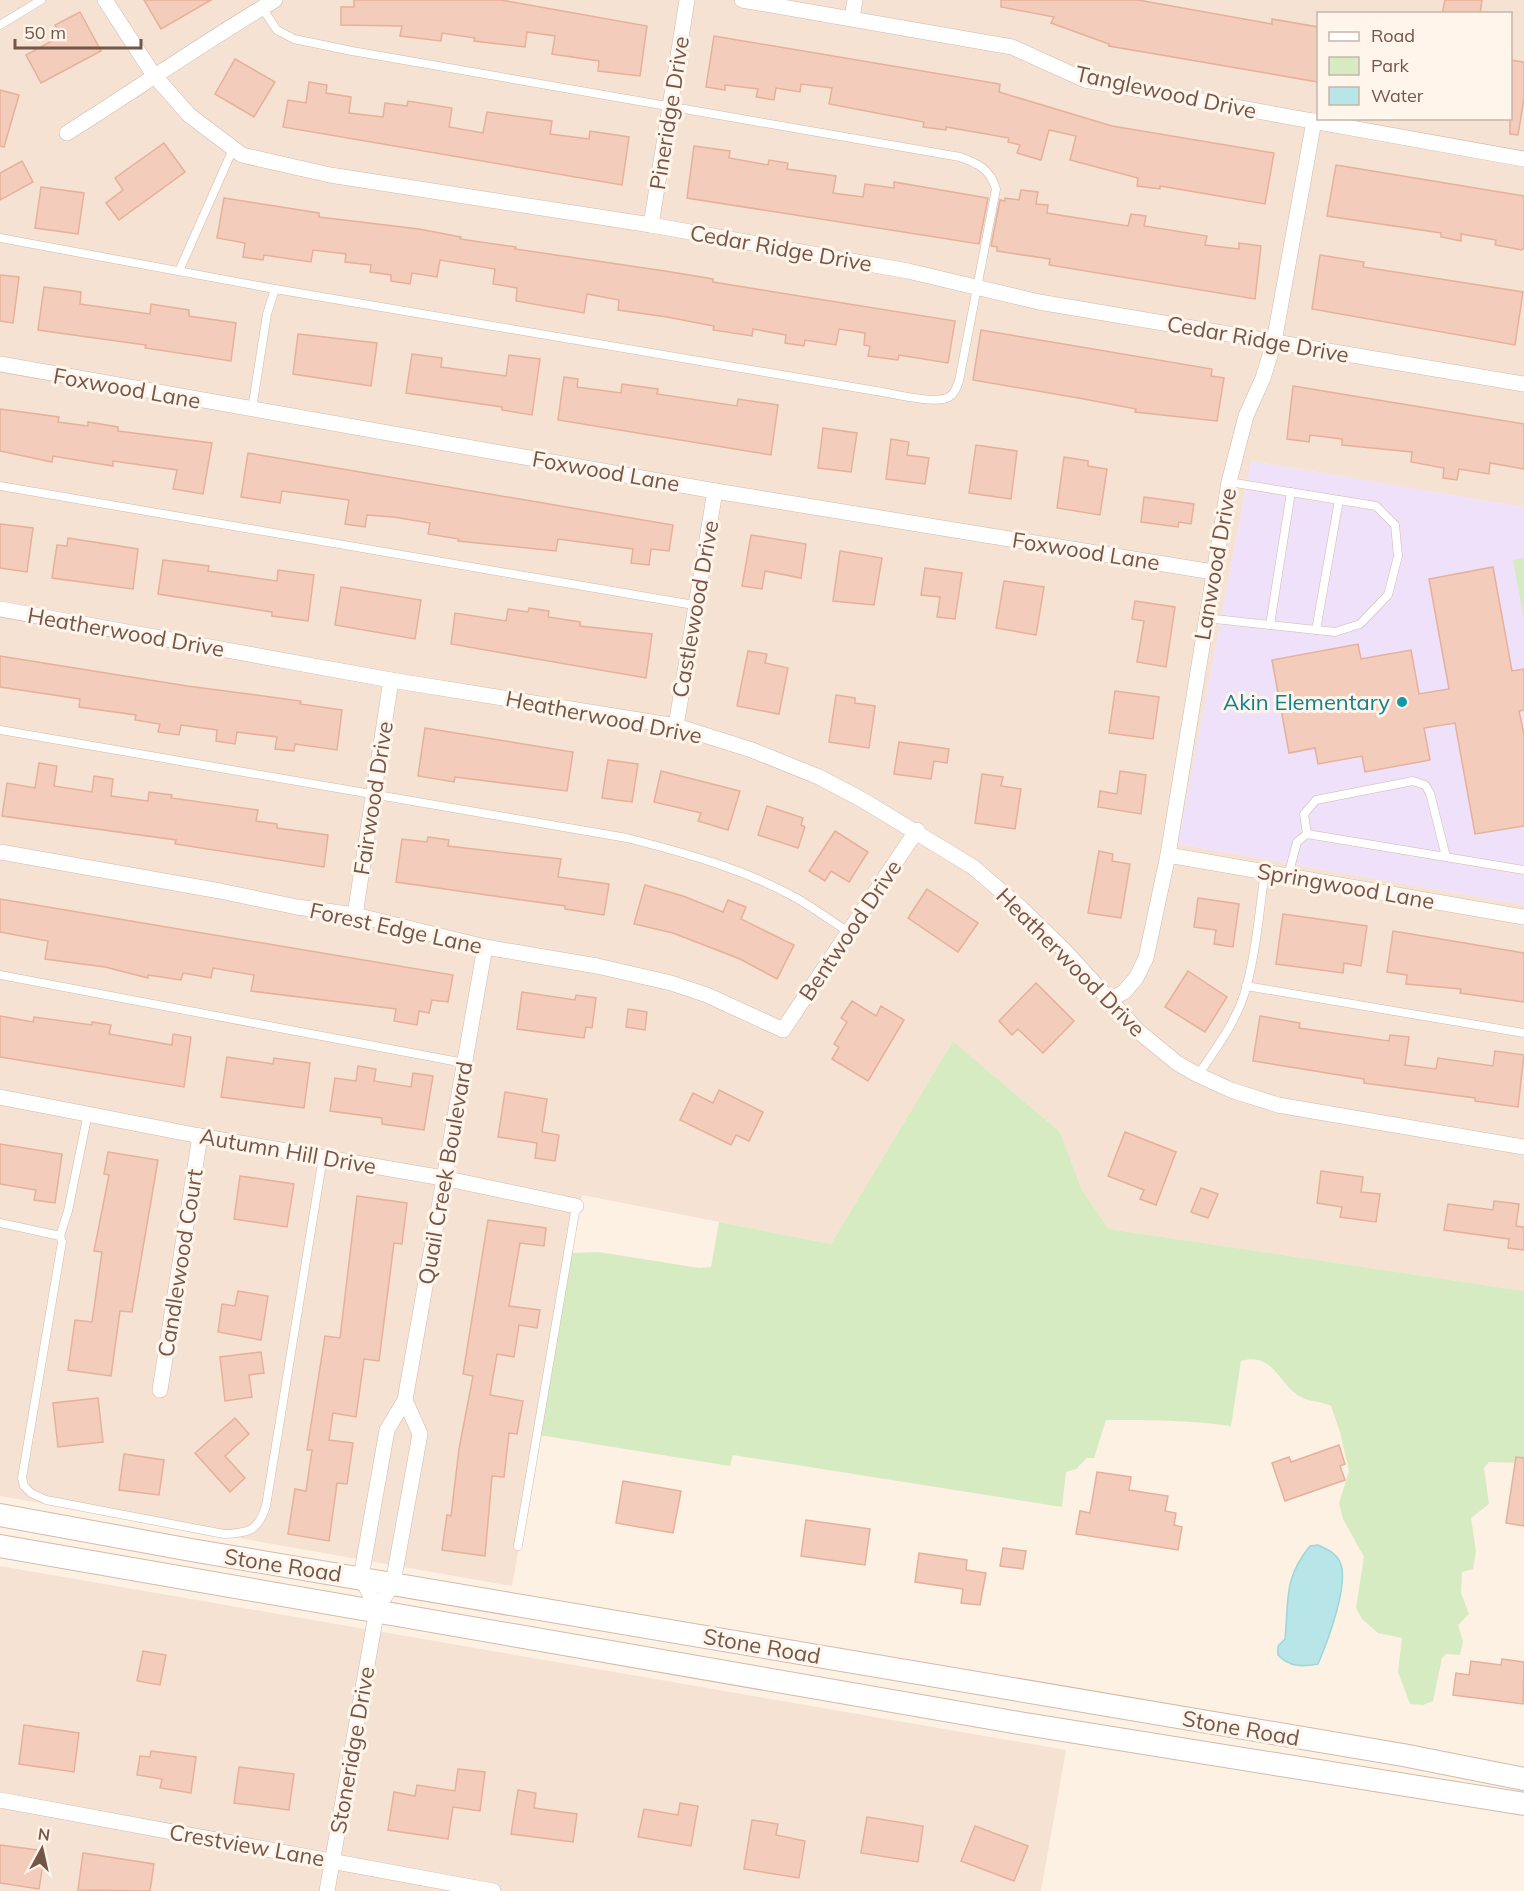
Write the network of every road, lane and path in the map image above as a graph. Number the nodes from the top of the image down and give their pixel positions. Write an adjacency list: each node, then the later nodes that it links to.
1 (41, 0): 8 (lane)
2 (105, 0): 9 (street, Cedar Ridge Drive)
3 (687, 0): 10 (street, Pineridge Drive)
4 (741, 0): 7 (street, Tanglewood Drive)
5 (855, 0): 7 (street)
6 (268, 4): 9 (street); 10 (lane)
7 (852, 18): 11 (street, Tanglewood Drive)
8 (0, 25)
9 (153, 75): 12 (street); 13 (street, Cedar Ridge Drive)
10 (670, 106): 15 (street, Pineridge Drive); 18 (lane)
11 (1314, 121): 14 (street, Tanglewood Drive); 20 (street, Lanwood Drive)
12 (67, 133)
13 (233, 149): 15 (street, Cedar Ridge Drive); 17 (lane)
14 (1524, 159)
15 (651, 225): 18 (street, Cedar Ridge Drive)
16 (0, 238): 17 (lane)
17 (179, 272): 19 (lane)
18 (976, 287): 19 (lane); 20 (street, Cedar Ridge Drive)
19 (275, 289): 23 (lane)
20 (1274, 342): 22 (street, Cedar Ridge Drive); 24 (street, Lanwood Drive)
21 (0, 364): 23 (street, Foxwood Lane)
22 (1524, 384)
23 (252, 411): 26 (street, Foxwood Lane)
24 (1229, 482): 27 (lane); 29 (street, Lanwood Drive)
25 (0, 486): 30 (lane)
26 (715, 492): 29 (street, Foxwood Lane); 30 (street, Castlewood Drive)
27 (1291, 492): 28 (lane); 33 (lane)
28 (1339, 500): 34 (lane); 34 (lane)
29 (1214, 572): 32 (street, Lanwood Drive)
30 (694, 605): 36 (street, Castlewood Drive)
31 (0, 609): 35 (street, Heatherwood Drive)
32 (1206, 618): 33 (lane); 42 (street, Lanwood Drive)
33 (1270, 625): 34 (lane)
34 (1316, 630)
35 (391, 680): 36 (street, Heatherwood Drive); 38 (street, Fairwood Drive)
36 (676, 726): 39 (street, Heatherwood Drive)
37 (0, 730): 38 (lane)
38 (373, 795): 47 (street, Fairwood Drive); 49 (lane)
39 (916, 830): 49 (street, Bentwood Drive); 53 (street, Heatherwood Drive)
40 (1307, 834): 43 (lane); 43 (lane); 46 (lane)
41 (0, 852): 47 (street, Forest Edge Lane)
42 (1168, 855): 45 (street, Springwood Lane); 53 (street, Lanwood Drive)
43 (1446, 857): 44 (lane)
44 (1524, 870)
45 (1265, 872): 46 (street, Springwood Lane); 52 (lane)
46 (1288, 876): 48 (street, Springwood Lane)
47 (355, 915): 50 (street, Forest Edge Lane)
48 (1524, 916)
49 (848, 932): 54 (street, Bentwood Drive)
50 (485, 947): 54 (street, Forest Edge Lane); 56 (street, Quail Creek Boulevard)
51 (0, 975): 56 (lane)
52 (1246, 986): 55 (lane); 57 (lane)
53 (1111, 999): 57 (street, Heatherwood Drive)
54 (783, 1030)
55 (1524, 1033)
56 (464, 1064): 63 (street, Quail Creek Boulevard)
57 (1198, 1075): 61 (street, Heatherwood Drive)
58 (0, 1097): 59 (street, Autumn Hill Drive)
59 (88, 1113): 60 (street, Autumn Hill Drive); 66 (lane)
60 (200, 1136): 62 (street, Autumn Hill Drive); 67 (street, Candlewood Court)
61 (1524, 1147)
62 (323, 1157): 63 (street, Autumn Hill Drive); 66 (lane)
63 (443, 1178): 64 (street, Autumn Hill Drive); 68 (street, Quail Creek Boulevard)
64 (576, 1206): 71 (lane)
65 (0, 1223): 66 (lane)
66 (60, 1236)
67 (160, 1390)
68 (405, 1400): 72 (street, Quail Creek Boulevard); 73 (street)
69 (0, 1515): 72 (main road, Stone Road)
70 (0, 1546): 74 (main road, Stone Road)
71 (518, 1546)
72 (361, 1577): 73 (main road, Stone Road); 74 (street)
73 (393, 1583): 74 (street); 75 (main road, Stone Road)
74 (377, 1609): 76 (main road, Stone Road); 82 (street, Stoneridge Drive)
75 (697, 1635): 76 (main road); 77 (main road, Stone Road)
76 (692, 1665): 78 (main road, Stone Road)
77 (1317, 1741): 78 (main road); 79 (main road, Stone Road)
78 (1312, 1769): 81 (main road, Stone Road)
79 (1524, 1779)
80 (0, 1800): 82 (street, Crestview Lane)
81 (1524, 1804)
82 (332, 1861): 83 (street, Stoneridge Drive); 84 (street, Crestview Lane)
83 (327, 1891)
84 (493, 1891)

